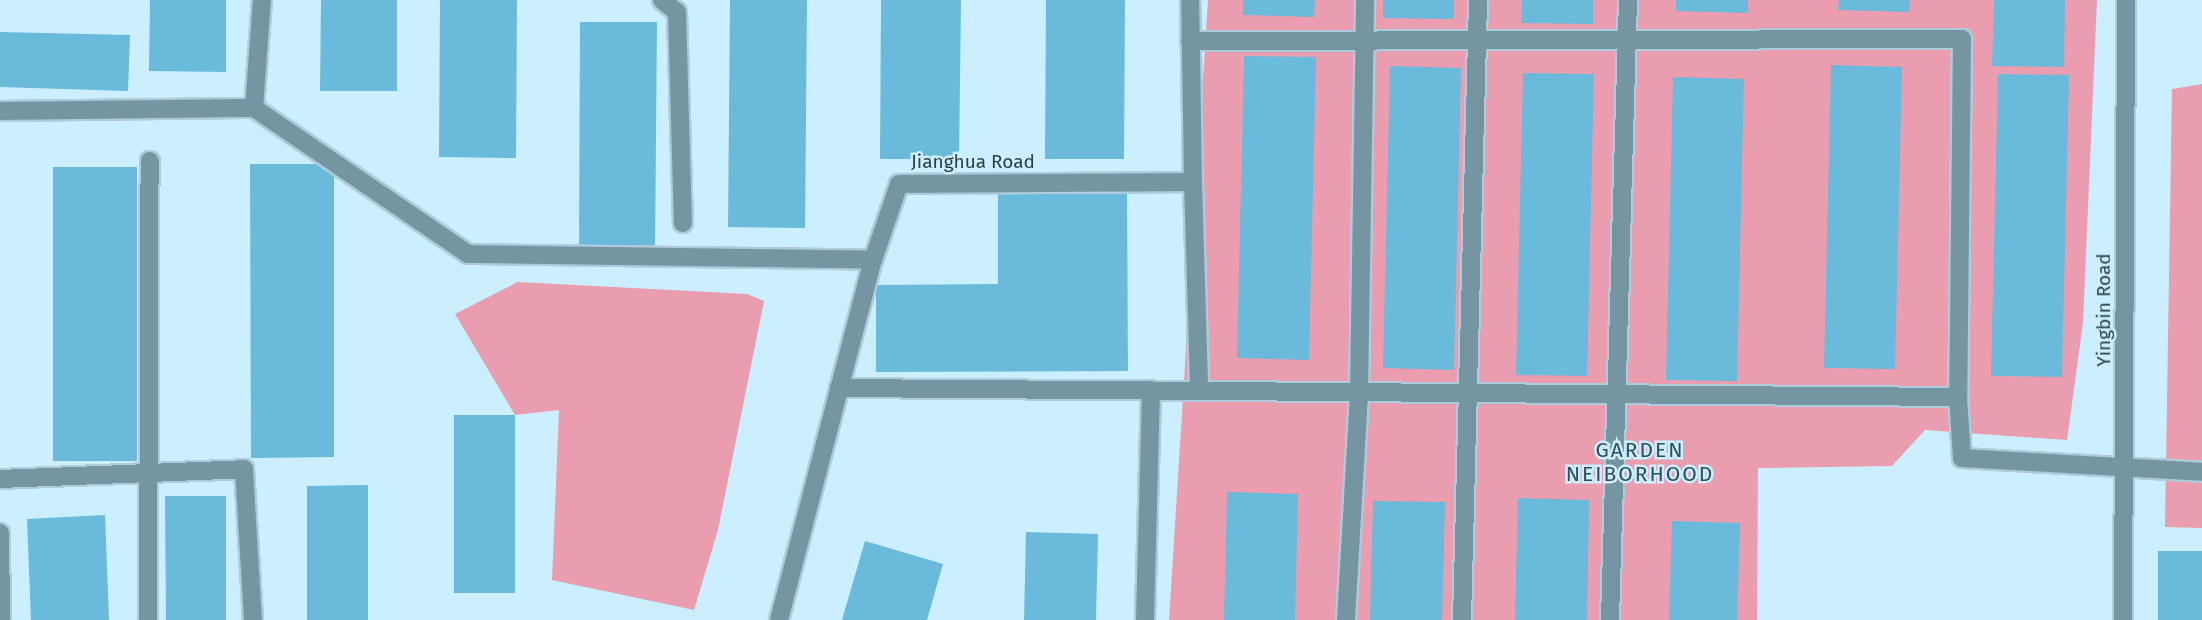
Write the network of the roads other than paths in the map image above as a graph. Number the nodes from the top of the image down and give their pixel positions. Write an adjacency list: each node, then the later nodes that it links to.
1 (262, 0): 12 (street)
2 (662, 0): 16 (street)
3 (1190, 0): 11 (street)
4 (1366, 0): 8 (street)
5 (1478, 0): 9 (street)
6 (1628, 0): 10 (street)
7 (2126, 0): 25 (street, Yingbin Road)
8 (1367, 40): 9 (street); 11 (street); 21 (street)
9 (1477, 40): 10 (street); 22 (street)
10 (1626, 40): 23 (street); 24 (street)
11 (1190, 41): 15 (street)
12 (254, 108): 13 (street); 17 (street)
13 (0, 111)
14 (150, 161): 27 (street)
15 (1193, 182): 17 (street, Jianghua Road); 20 (street)
16 (683, 223)
17 (873, 260): 18 (street, Jianghua Road)
18 (839, 388): 19 (street); 33 (street, Jianghua Road)
19 (1151, 390): 20 (street); 34 (street)
20 (1199, 390): 21 (street)
21 (1359, 392): 22 (street); 35 (street)
22 (1468, 393): 23 (street); 36 (street)
23 (1616, 394): 24 (street); 37 (street)
24 (1958, 397): 25 (street)
25 (2124, 466): 26 (street); 38 (street, Yingbin Road)
26 (2202, 472)
27 (148, 473): 28 (street); 31 (street); 32 (street)
28 (0, 479)
29 (0, 533): 30 (street)
30 (1, 620)
31 (148, 620)
32 (253, 620)
33 (779, 620)
34 (1145, 620)
35 (1346, 620)
36 (1462, 620)
37 (1610, 620)
38 (2123, 620)

